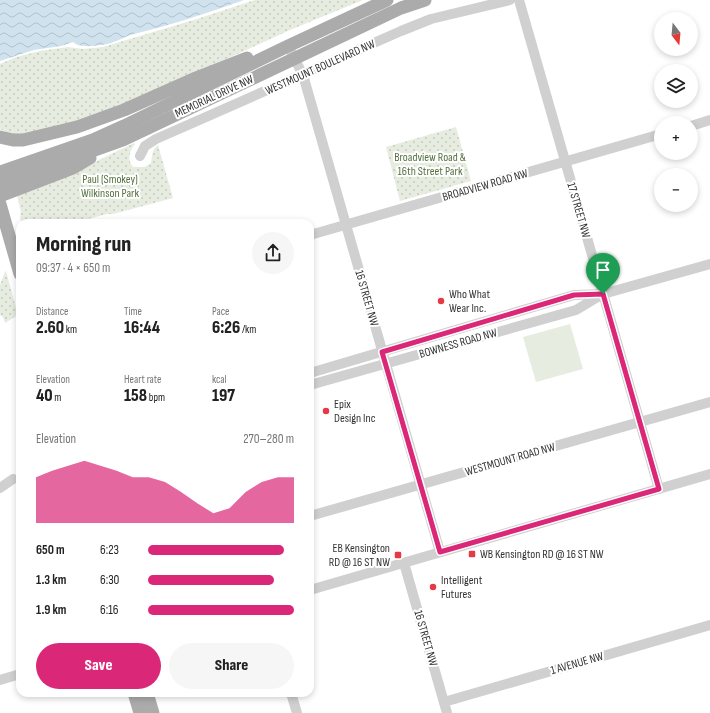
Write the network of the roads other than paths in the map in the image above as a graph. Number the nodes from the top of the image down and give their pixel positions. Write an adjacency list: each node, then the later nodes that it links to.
1 (387, 0): 5 (main road, MEMORIAL DRIVE NW)
2 (425, 0): 6 (main road, MEMORIAL DRIVE NW)
3 (510, 0): 7 (street, WESTMOUNT BOULEVARD NW)
4 (519, 0): 14 (street, 17 STREET NW)
5 (283, 48): 6 (street, 16 STREET NW); 11 (main road); 15 (main road, MEMORIAL DRIVE NW)
6 (294, 58): 7 (street, 16 STREET NW); 12 (main road, MEMORIAL DRIVE NW)
7 (303, 74): 13 (street, WESTMOUNT BOULEVARD NW); 18 (street, 16 STREET NW)
8 (710, 120): 9 (street)
9 (698, 124)
10 (654, 136): 14 (street, BROADVIEW ROAD NW)
11 (0, 137)
12 (123, 140): 16 (main road, MEMORIAL DRIVE NW); 17 (main road)
13 (140, 156)
14 (565, 162): 18 (street, BROADVIEW ROAD NW); 22 (street, 17 STREET NW)
15 (0, 172)
16 (0, 184)
17 (0, 206): 20 (main road)
18 (346, 225): 19 (street, BROADVIEW ROAD NW); 23 (street, 16 STREET NW)
19 (314, 234)
20 (16, 260)
21 (710, 264): 22 (street, BOWNESS ROAD NW)
22 (603, 294): 23 (street, BOWNESS ROAD NW); 24 (street, BOWNESS ROAD NW); 28 (street, 17 STREET NW)
23 (382, 352): 24 (street, 16 STREET NW); 25 (street, BOWNESS ROAD NW)
24 (386, 364): 26 (street, BOWNESS ROAD NW); 31 (street, 16 STREET NW)
25 (314, 372)
26 (314, 384)
27 (710, 402): 28 (street, WESTMOUNT ROAD NW)
28 (640, 422): 31 (street, WESTMOUNT ROAD NW); 33 (street, 17 STREET NW)
29 (710, 474): 33 (street)
30 (13, 479): 32 (street)
31 (420, 484): 34 (street, WESTMOUNT ROAD NW); 35 (street, 16 STREET NW)
32 (0, 488)
33 (659, 489): 35 (street)
34 (314, 515)
35 (440, 552): 36 (street)
36 (404, 563): 37 (street); 44 (street, 16 STREET NW)
37 (314, 589)
38 (710, 624): 44 (street, 1 AVENUE NW)
39 (16, 675): 40 (street)
40 (0, 680)
41 (135, 697): 45 (main road)
42 (148, 697): 46 (main road)
43 (292, 697): 47 (street)
44 (444, 702): 48 (street, 16 STREET NW)
45 (140, 713)
46 (153, 713)
47 (297, 713)
48 (447, 713)

